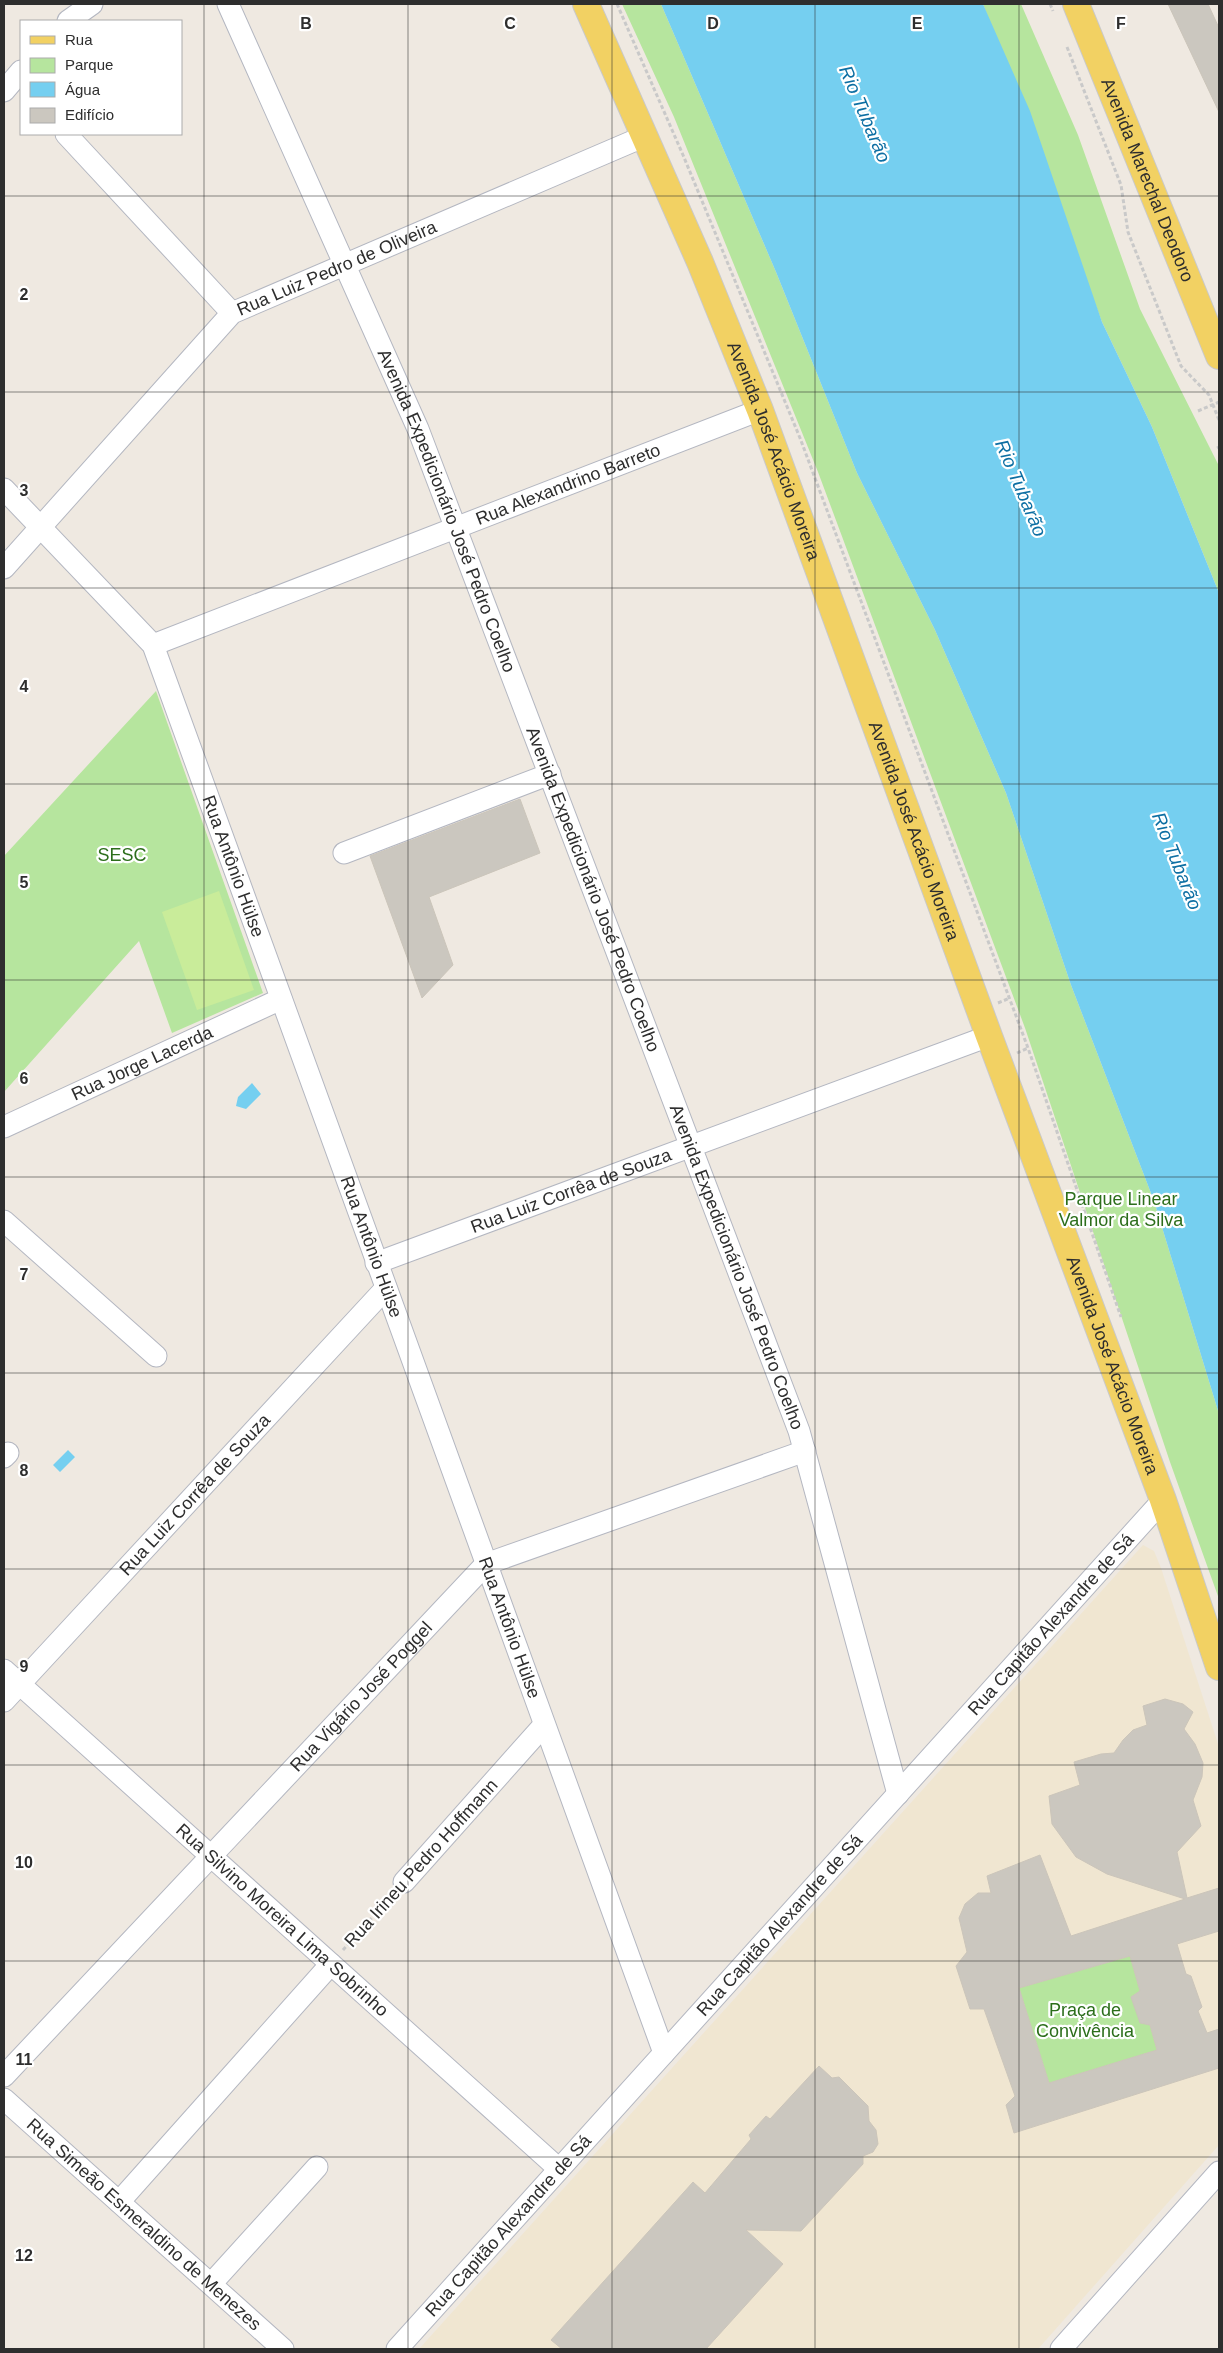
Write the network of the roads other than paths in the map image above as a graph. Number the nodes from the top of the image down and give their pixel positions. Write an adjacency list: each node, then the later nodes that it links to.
1 (92, 4): 5 (street)
2 (228, 4): 8 (street, Avenida Expedicionário José Pedro Coelho)
3 (586, 4): 7 (main road, Avenida José Acácio Moreira)
4 (1065, 8): 10 (main road, Avenida Marechal Deodoro)
5 (69, 20)
6 (67, 135): 9 (street)
7 (645, 136): 8 (street, Rua Luiz Pedro de Oliveira); 11 (main road, Avenida José Acácio Moreira)
8 (346, 265): 9 (street, Rua Luiz Pedro de Oliveira); 14 (street, Avenida Expedicionário José Pedro Coelho)
9 (232, 314): 13 (street, Rua Luiz Pedro de Oliveira)
10 (1219, 356)
11 (760, 410): 14 (street, Rua Alexandrino Barreto); 20 (main road, Avenida José Acácio Moreira)
12 (4, 488): 13 (street, Rua Antônio Hülse)
13 (40, 527): 15 (street, Rua Luiz Pedro de Oliveira); 16 (street, Rua Antônio Hülse)
14 (456, 528): 16 (street, Rua Alexandrino Barreto); 17 (street, Avenida Expedicionário José Pedro Coelho)
15 (4, 568)
16 (152, 645): 19 (street, Rua Antônio Hülse)
17 (550, 774): 18 (street); 22 (street, Avenida Expedicionário José Pedro Coelho)
18 (344, 852)
19 (281, 999): 21 (street, Rua Jorge Lacerda); 24 (street, Rua Antônio Hülse)
20 (989, 1036): 22 (street, Rua Luiz Corrêa de Souza); 28 (main road, Avenida José Acácio Moreira)
21 (4, 1127)
22 (691, 1146): 24 (street, Rua Luiz Corrêa de Souza); 27 (street, Avenida Expedicionário José Pedro Coelho)
23 (4, 1221): 26 (street)
24 (376, 1263): 25 (street, Rua Antônio Hülse)
25 (386, 1288): 29 (street, Rua Antônio Hülse); 31 (street, Rua Luiz Corrêa de Souza)
26 (156, 1356)
27 (805, 1451): 29 (street, Rua Vigário José Poggel); 34 (street, Avenida Expedicionário José Pedro Coelho)
28 (1163, 1500): 30 (main road, Avenida José Acácio Moreira); 34 (street, Rua Capitão Alexandre de Sá)
29 (486, 1564): 33 (street, Rua Antônio Hülse); 35 (street, Rua Vigário José Poggel)
30 (1219, 1667)
31 (12, 1677): 32 (street, Rua Luiz Corrêa de Souza); 35 (street, Rua Silvino Moreira Lima Sobrinho)
32 (4, 1701)
33 (544, 1725): 36 (street, Rua Irineu Pedro Hoffmann); 38 (street, Rua Antônio Hülse)
34 (898, 1794): 38 (street, Rua Capitão Alexandre de Sá)
35 (211, 1857): 37 (street, Rua Silvino Moreira Lima Sobrinho); 39 (street, Rua Vigário José Poggel)
36 (404, 1882)
37 (331, 1964): 42 (street, Rua Silvino Moreira Lima Sobrinho); 44 (street, Rua Irineu Pedro Hoffmann)
38 (664, 2053): 42 (street, Rua Capitão Alexandre de Sá)
39 (4, 2076)
40 (4, 2099): 44 (street, Rua Simeão Esmeraldino de Menezes)
41 (317, 2167): 45 (street)
42 (559, 2169): 47 (street, Rua Capitão Alexandre de Sá)
43 (1219, 2172): 48 (street)
44 (118, 2202): 45 (street, Rua Simeão Esmeraldino de Menezes)
45 (210, 2284): 46 (street, Rua Simeão Esmeraldino de Menezes)
46 (283, 2349)
47 (397, 2349)
48 (1061, 2349)

